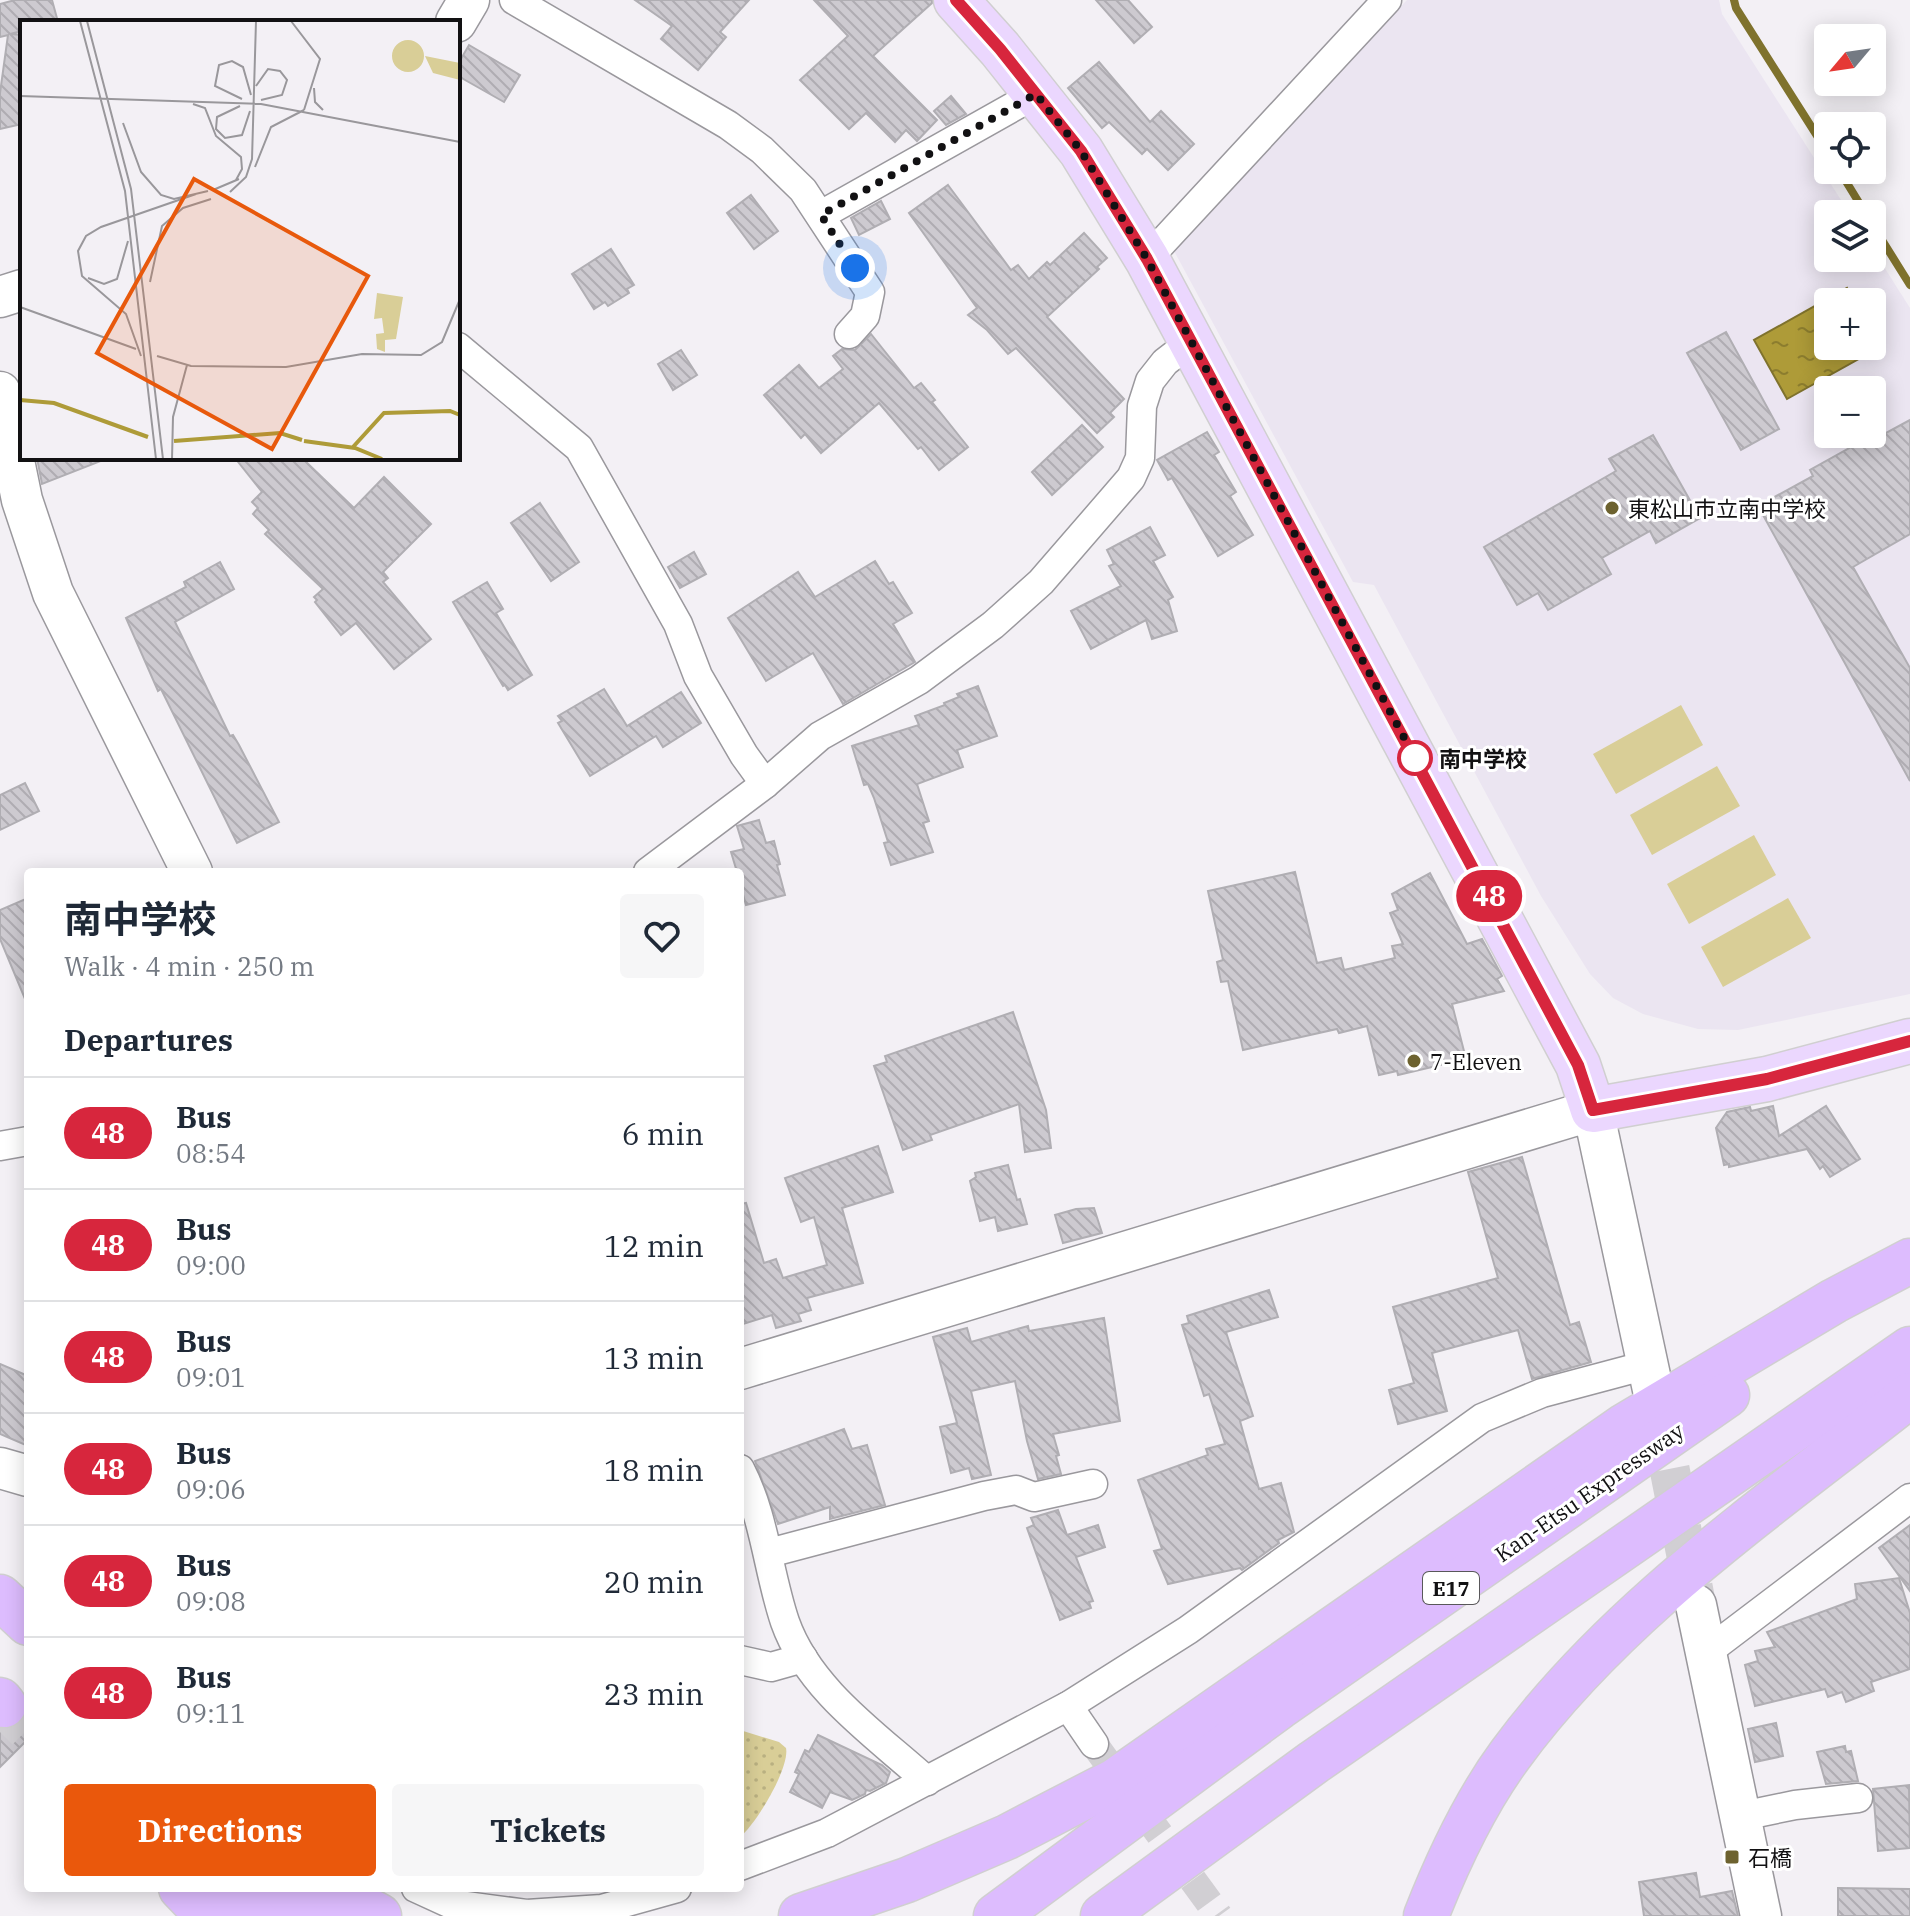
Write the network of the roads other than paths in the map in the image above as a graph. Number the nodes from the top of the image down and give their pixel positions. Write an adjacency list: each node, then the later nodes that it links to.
1 (469, 0): 5 (street)
2 (514, 0): 7 (street)
3 (956, 0): 6 (main road)
4 (1387, 0): 8 (street)
5 (457, 20)
6 (1036, 94): 7 (street); 8 (main road)
7 (821, 215): 11 (street)
8 (1147, 259): 12 (main road)
9 (20, 291): 10 (street)
10 (0, 297)
11 (849, 334)
12 (1191, 342): 15 (street); 19 (main road)
13 (460, 349): 15 (street)
14 (0, 392): 16 (street)
15 (765, 784): 17 (street)
16 (190, 868)
17 (653, 868)
18 (1910, 1041): 19 (main road)
19 (1593, 1110): 24 (street); 25 (street)
20 (24, 1142): 21 (street)
21 (0, 1146)
22 (1910, 1264): 55 (highway); 56 (highway, Kan-Etsu Expressway / E17)
23 (1910, 1349): 57 (highway)
24 (744, 1368)
25 (1651, 1382): 39 (street)
26 (1910, 1395): 58 (highway)
27 (0, 1468): 28 (street)
28 (24, 1475)
29 (744, 1477): 32 (street)
30 (1093, 1484): 32 (street)
31 (1910, 1498): 36 (street)
32 (769, 1553): 37 (street)
33 (0, 1597): 35 (highway)
34 (1696, 1605): 36 (street)
35 (24, 1619)
36 (1707, 1652): 43 (street)
37 (803, 1658): 38 (street); 41 (street)
38 (744, 1661)
39 (1068, 1706): 40 (street); 41 (street)
40 (1094, 1744)
41 (927, 1781): 44 (street)
42 (1858, 1798): 43 (street)
43 (1742, 1816): 59 (street)
44 (744, 1864)
45 (185, 1892): 51 (highway)
46 (231, 1892): 52 (highway)
47 (289, 1892): 53 (highway)
48 (334, 1892): 54 (highway)
49 (425, 1892): 50 (street)
50 (663, 1892)
51 (208, 1916)
52 (264, 1916)
53 (313, 1916)
54 (379, 1916)
55 (801, 1916)
56 (996, 1916)
57 (1103, 1916)
58 (1426, 1916)
59 (1761, 1916)

